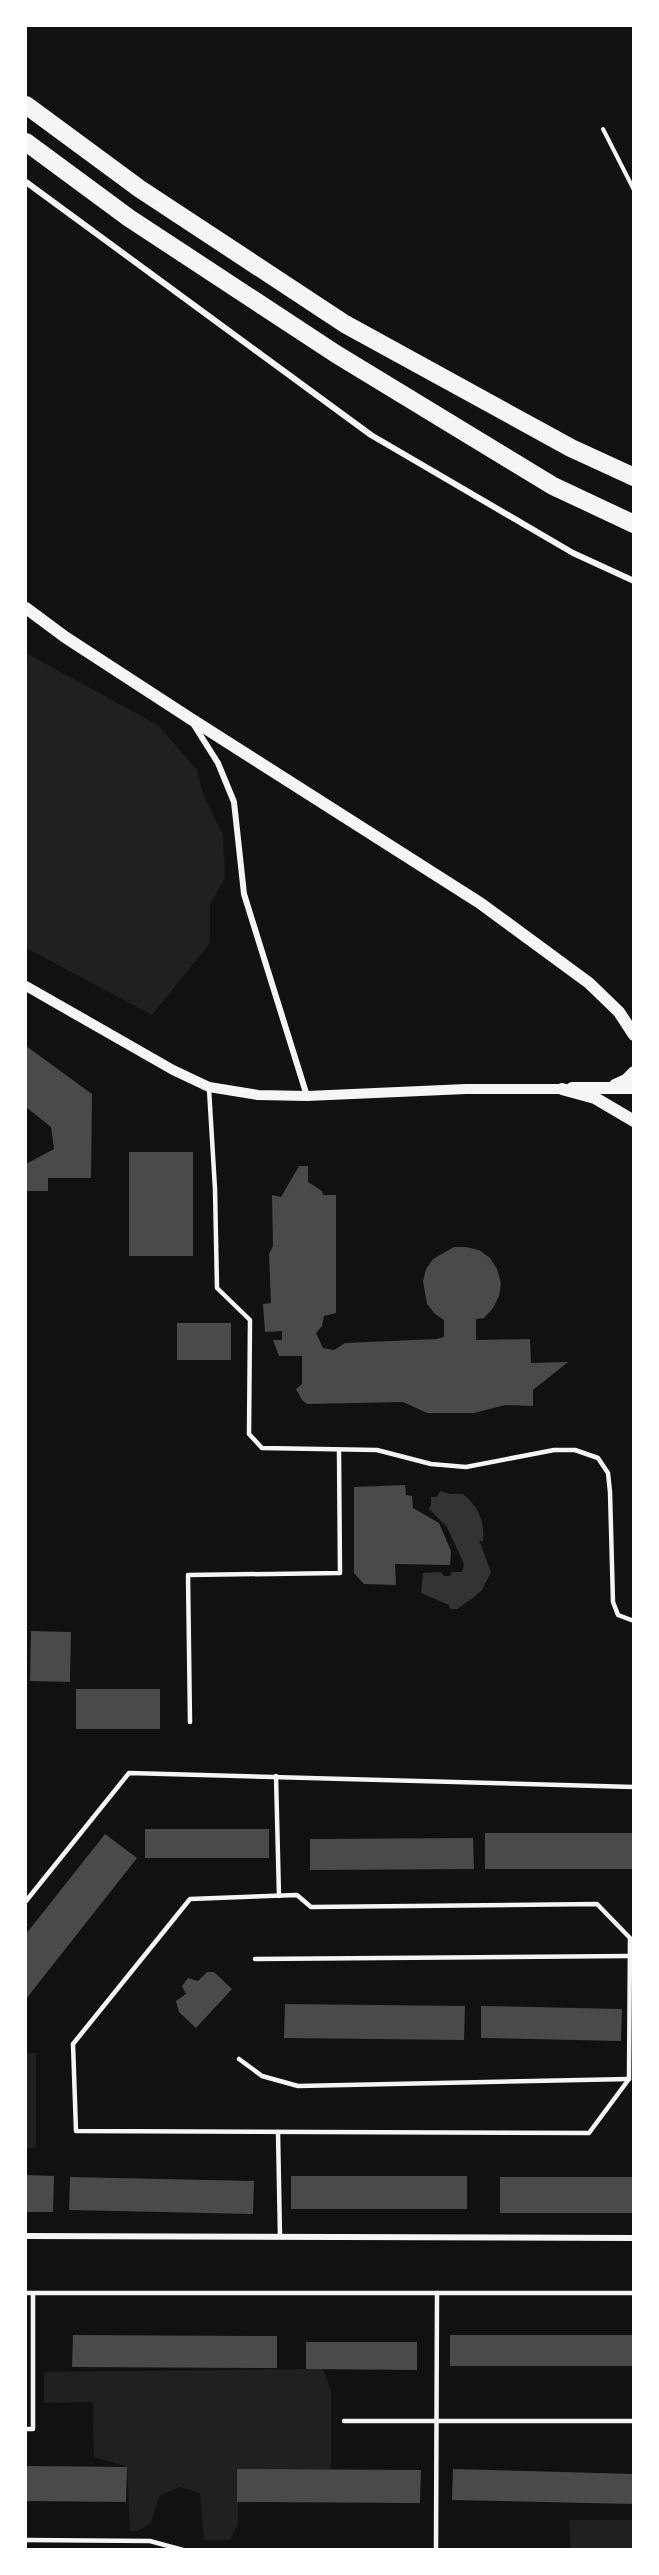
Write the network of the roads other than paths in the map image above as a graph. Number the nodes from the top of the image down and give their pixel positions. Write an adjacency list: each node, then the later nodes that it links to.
1 (26, 105): 4 (highway)
2 (26, 142): 5 (highway)
3 (26, 182): 6 (street)
4 (633, 477)
5 (633, 524)
6 (633, 581)
7 (26, 608): 8 (main road)
8 (191, 719): 10 (main road); 16 (street)
9 (26, 986): 12 (street)
10 (633, 1035)
11 (633, 1072): 13 (main road)
12 (209, 1087): 16 (street); 18 (lane)
13 (611, 1087): 14 (main road); 15 (main road)
14 (633, 1088)
15 (562, 1089): 16 (street); 17 (main road)
16 (307, 1096)
17 (633, 1121)
18 (339, 1451): 19 (lane); 20 (lane)
19 (633, 1621)
20 (190, 1722)
21 (276, 1776): 22 (lane); 23 (lane); 24 (lane)
22 (633, 1787)
23 (279, 1896): 25 (lane); 29 (lane)
24 (26, 1901)
25 (630, 1956): 26 (lane); 28 (lane)
26 (255, 1959)
27 (239, 2058): 28 (lane)
28 (629, 2079): 29 (lane)
29 (278, 2132): 31 (lane)
30 (26, 2236): 31 (street)
31 (280, 2237): 32 (street)
32 (633, 2238)
33 (26, 2293): 36 (lane)
34 (437, 2293): 35 (lane); 36 (lane); 38 (lane)
35 (633, 2293)
36 (33, 2294): 40 (lane)
37 (344, 2421): 38 (lane)
38 (437, 2421): 39 (lane); 45 (lane)
39 (633, 2421)
40 (26, 2428)
41 (26, 2540): 42 (lane)
42 (150, 2541): 43 (lane); 44 (lane)
43 (150, 2550)
44 (183, 2550)
45 (436, 2550)

